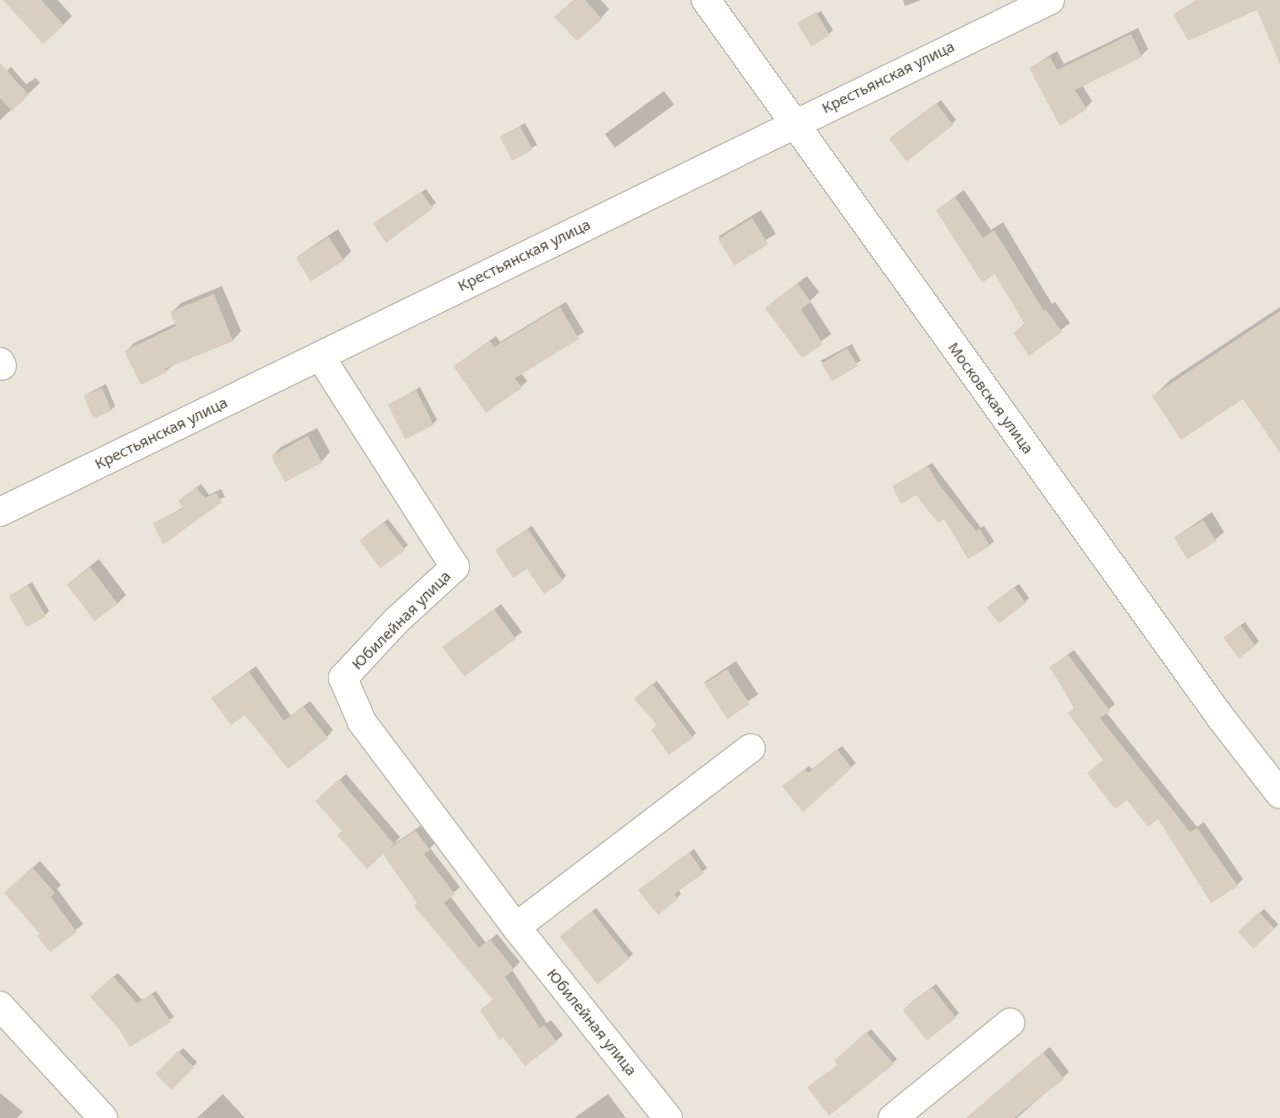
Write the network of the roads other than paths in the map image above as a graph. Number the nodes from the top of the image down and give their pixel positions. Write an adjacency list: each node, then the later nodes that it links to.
1 (706, 0): 3 (street, Московская улица)
2 (1050, 0): 3 (street, Крестьянская улица)
3 (794, 123): 4 (street, Крестьянская улица); 7 (street, Московская улица)
4 (320, 356): 5 (street, Крестьянская улица); 8 (street, Юбилейная улица)
5 (0, 512)
6 (750, 748): 8 (street)
7 (1280, 794)
8 (516, 926): 12 (street, Юбилейная улица)
9 (0, 1006): 11 (street)
10 (1010, 1023): 13 (street)
11 (104, 1118)
12 (668, 1118)
13 (893, 1118)

